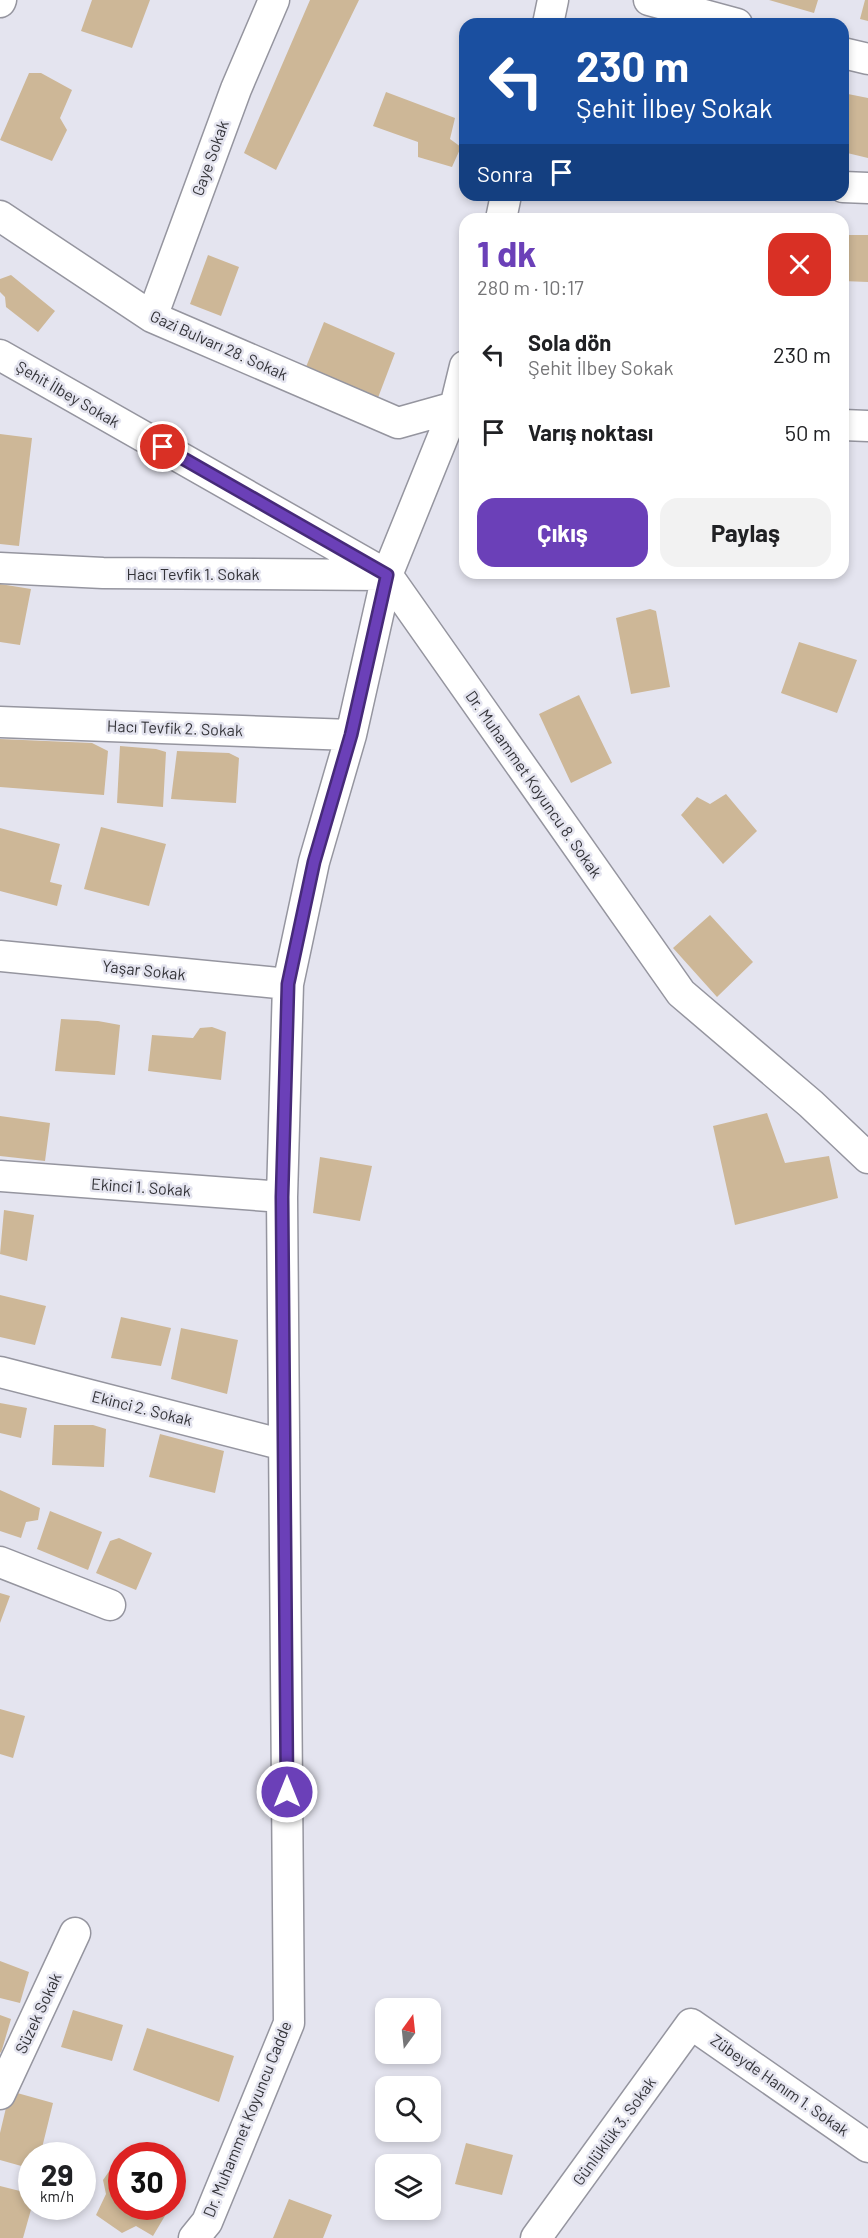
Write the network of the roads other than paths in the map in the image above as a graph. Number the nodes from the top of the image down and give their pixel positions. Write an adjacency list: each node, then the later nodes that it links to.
1 (274, 0): 11 (street, Gaye Sokak)
2 (553, 0): 4 (street)
3 (649, 0): 5 (street)
4 (549, 18)
5 (715, 18)
6 (849, 54): 7 (street)
7 (868, 59)
8 (849, 187): 9 (street)
9 (868, 188)
10 (0, 216): 11 (street, Gazi Bulvarı 28. Sokak)
11 (152, 317): 13 (street, Gazi Bulvarı 28. Sokak)
12 (0, 355): 18 (street, Şehit İlbey Sokak)
13 (459, 407)
14 (459, 409): 18 (street, Dr. Muhammet Koyuncu Cadde)
15 (849, 425): 16 (street)
16 (868, 426)
17 (0, 568): 18 (street, Hacı Tevfik 1. Sokak)
18 (387, 575): 20 (street, Dr. Muhammet Koyuncu Cadde); 23 (street, Dr. Muhammet Koyuncu 8. Sokak)
19 (0, 722): 20 (street, Hacı Tevfik 2. Sokak)
20 (351, 735): 22 (street, Dr. Muhammet Koyuncu Cadde)
21 (0, 956): 22 (street, Yaşar Sokak)
22 (288, 984): 25 (street, Dr. Muhammet Koyuncu Cadde)
23 (868, 1158)
24 (0, 1176): 25 (street, Ekinci 1. Sokak)
25 (282, 1197): 27 (street, Dr. Muhammet Koyuncu Cadde)
26 (0, 1372): 27 (street, Ekinci 2. Sokak)
27 (284, 1445): 34 (street, Dr. Muhammet Koyuncu Cadde)
28 (0, 1562): 29 (street)
29 (110, 1605)
30 (75, 1933): 32 (street, Süzek Sokak)
31 (691, 2024): 33 (street, Zübeyde Hanım 1. Sokak); 35 (street, Günlüklük 3. Sokak)
32 (0, 2094)
33 (868, 2147)
34 (194, 2238)
35 (536, 2238)

